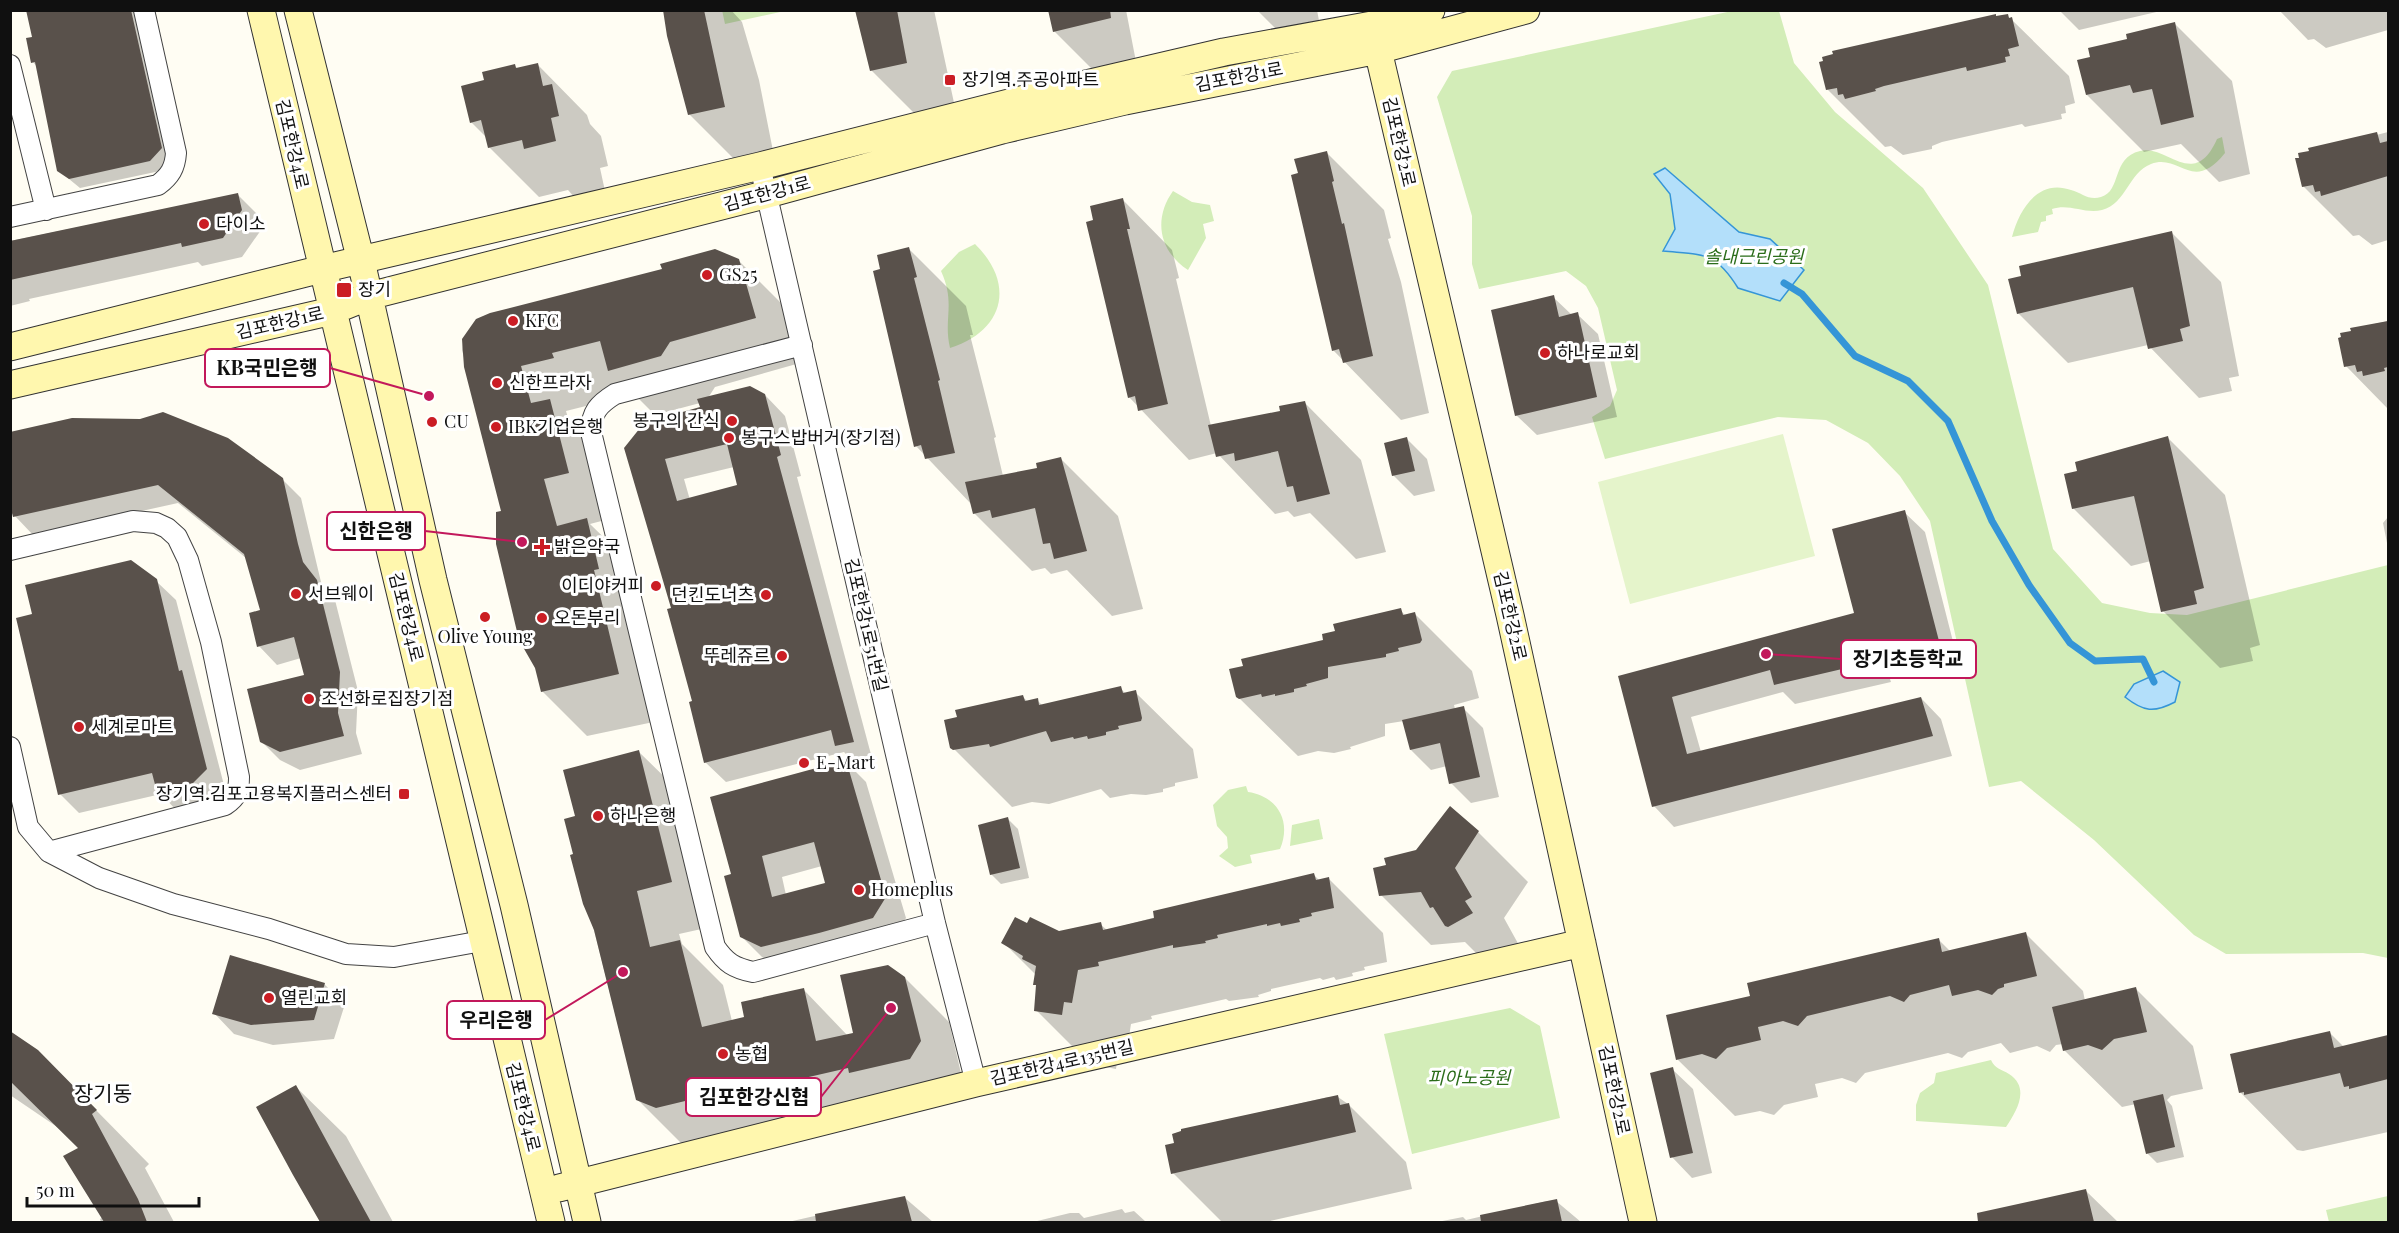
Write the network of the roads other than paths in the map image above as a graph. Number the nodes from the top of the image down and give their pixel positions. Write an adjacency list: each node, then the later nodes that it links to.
1 (144, 10): 10 (street)
2 (261, 10): 13 (street, 김포한강4로)
3 (298, 10): 12 (street, 김포한강4로)
4 (1431, 10): 6 (street, 김포한강1로)
5 (1526, 10): 6 (street, 김포한강1로)
6 (1373, 29): 8 (street, 김포한강1로); 9 (street, 김포한강1로); 25 (street, 김포한강2로)
7 (10, 65): 10 (street)
8 (760, 166): 9 (street, 김포한강1로51번길); 12 (street, 김포한강1로)
9 (768, 194): 14 (street, 김포한강1로); 16 (street, 김포한강1로51번길)
10 (46, 210): 11 (street)
11 (10, 218)
12 (361, 261): 13 (street, 김포한강1로); 14 (street, 김포한강4로)
13 (322, 269): 15 (street, 김포한강4로); 17 (street, 김포한강1로)
14 (369, 296): 15 (street, 김포한강1로); 27 (street, 김포한강4로)
15 (332, 311): 18 (street, 김포한강1로); 24 (street, 김포한강4로)
16 (802, 345): 23 (street, 김포한강1로51번길); 23 (street)
17 (10, 347)
18 (10, 386)
19 (10, 550): 22 (street)
20 (10, 747): 21 (street)
21 (19, 826): 22 (street)
22 (49, 852): 24 (street)
23 (935, 923): 26 (street, 김포한강1로51번길)
24 (482, 941): 28 (street, 김포한강4로)
25 (1582, 943): 26 (street, 김포한강4로135번길); 31 (street, 김포한강2로)
26 (976, 1083): 27 (street, 김포한강4로135번길)
27 (577, 1184): 28 (street, 김포한강4로135번길); 30 (street, 김포한강4로)
28 (544, 1192): 29 (street, 김포한강4로)
29 (551, 1222)
30 (587, 1222)
31 (1643, 1222)

